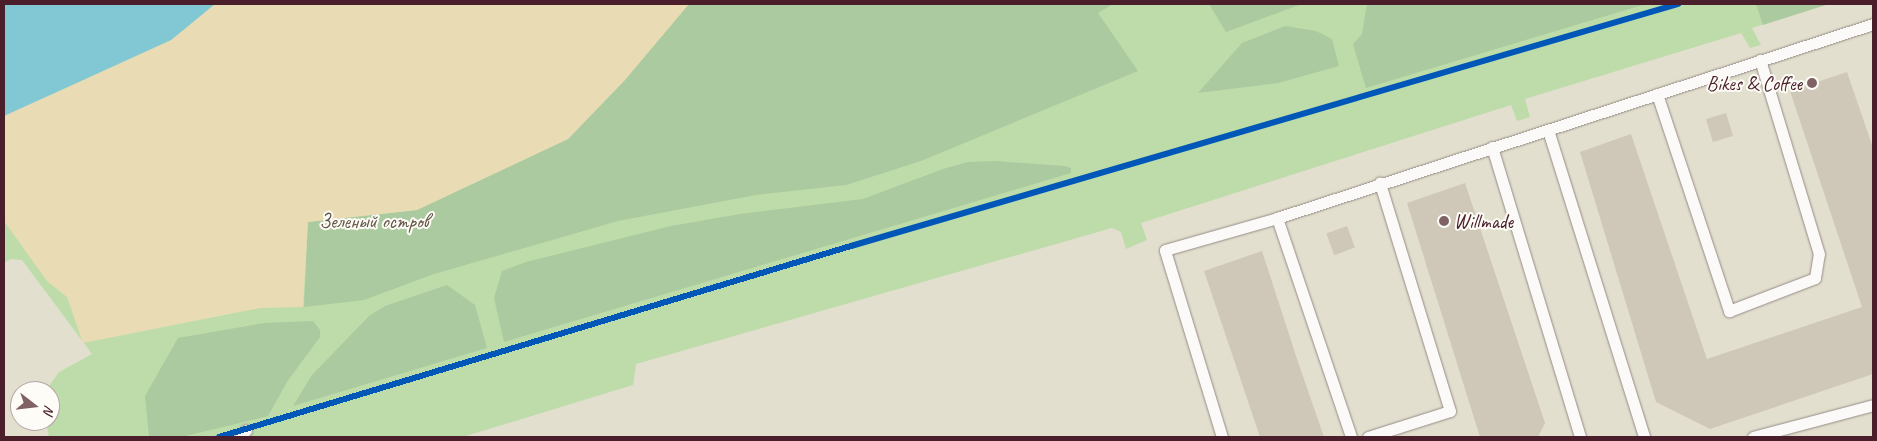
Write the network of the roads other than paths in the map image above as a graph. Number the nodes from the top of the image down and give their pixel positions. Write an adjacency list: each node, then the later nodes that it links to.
1 (1872, 28): 2 (lane)
2 (1760, 60): 3 (lane); 3 (lane)
3 (1657, 94): 4 (lane)
4 (1548, 130): 5 (lane); 13 (lane)
5 (1492, 147): 6 (lane); 12 (lane)
6 (1380, 183): 7 (lane); 11 (lane)
7 (1277, 218): 9 (lane); 10 (lane)
8 (1873, 405): 14 (lane)
9 (1222, 437)
10 (1351, 437)
11 (1368, 437)
12 (1580, 437)
13 (1644, 437)
14 (1753, 437)

